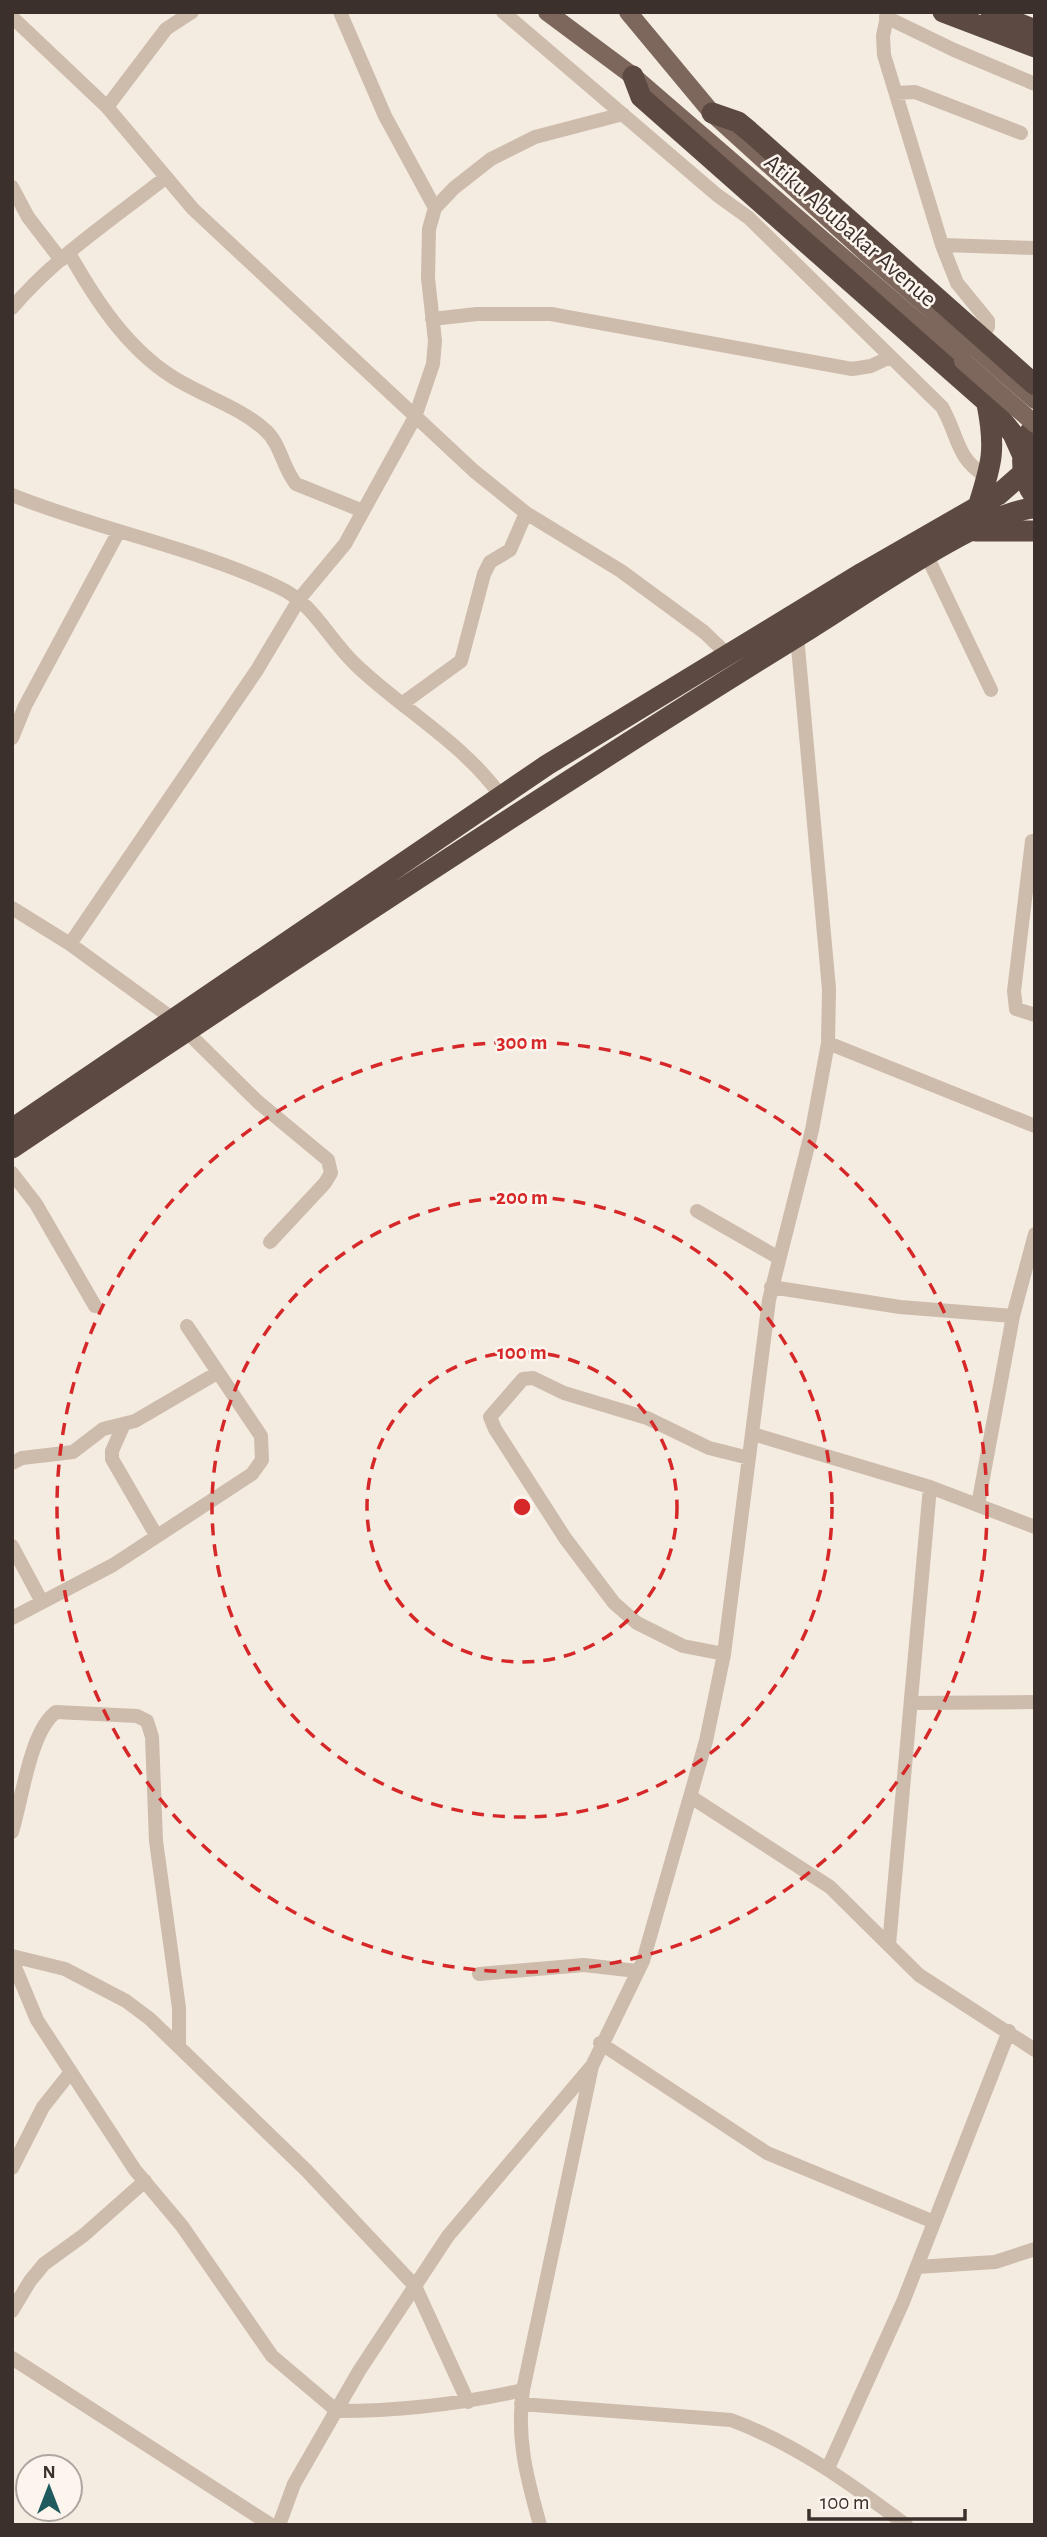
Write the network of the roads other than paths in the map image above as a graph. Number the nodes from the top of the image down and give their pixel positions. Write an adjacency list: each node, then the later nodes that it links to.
1 (192, 12): 16 (street)
2 (340, 12): 22 (street)
3 (503, 12): 18 (street)
4 (547, 12): 13 (main road, Atiku Abubakar Avenue)
5 (628, 12): 17 (main road)
6 (943, 12): 10 (highway)
7 (991, 12): 10 (highway)
8 (887, 15): 14 (street); 15 (street)
9 (12, 17): 16 (street)
10 (1025, 29): 11 (highway); 12 (highway)
11 (1035, 47)
12 (1035, 55)
13 (633, 76): 28 (main road, Atiku Abubakar Avenue); 34 (highway)
14 (1035, 84)
15 (896, 93): 19 (street); 23 (street)
16 (107, 107): 20 (street)
17 (712, 113): 28 (highway)
18 (623, 114): 22 (street); 29 (street)
19 (1021, 133)
20 (165, 178): 25 (street); 35 (street)
21 (12, 187): 25 (street)
22 (435, 208): 27 (street)
23 (942, 245): 24 (street); 28 (street)
24 (1035, 248)
25 (65, 257): 26 (street); 43 (street)
26 (12, 308)
27 (432, 319): 29 (street); 35 (street)
28 (973, 348): 30 (highway); 33 (main road, Atiku Abubakar Avenue); 36 (main road, Atiku Abubakar Avenue, bridge)
29 (890, 357): 38 (street)
30 (1013, 366): 31 (highway); 32 (highway)
31 (1035, 371)
32 (1035, 385)
33 (1035, 400)
34 (987, 402): 37 (highway); 38 (highway)
35 (415, 417): 43 (street); 44 (street)
36 (1035, 424): 37 (highway)
37 (1023, 464): 40 (highway); 41 (highway)
38 (988, 477): 41 (highway)
39 (12, 495): 45 (street)
40 (1035, 497)
41 (978, 507): 51 (highway)
42 (1035, 508): 46 (highway)
43 (363, 511): 49 (street)
44 (526, 513): 51 (street); 53 (street)
45 (119, 531): 49 (street); 54 (street)
46 (974, 531): 47 (highway); 48 (highway)
47 (1035, 531)
48 (927, 556): 50 (highway); 52 (street)
49 (300, 598): 53 (street); 58 (street)
50 (797, 636): 60 (highway); 61 (street)
51 (727, 654): 55 (highway)
52 (990, 690)
53 (403, 704): 55 (street)
54 (12, 738)
55 (501, 796): 60 (highway)
56 (1032, 841): 59 (street)
57 (12, 908): 58 (street)
58 (70, 944): 60 (street)
59 (1035, 1016)
60 (180, 1025): 63 (highway); 64 (highway); 68 (street)
61 (828, 1043): 62 (street); 69 (street)
62 (1035, 1126)
63 (12, 1129)
64 (12, 1148)
65 (12, 1173): 71 (street)
66 (697, 1211): 69 (street)
67 (1035, 1234): 72 (street)
68 (270, 1242)
69 (779, 1258): 70 (street)
70 (771, 1287): 72 (street); 76 (street)
71 (95, 1306)
72 (1013, 1316): 80 (street)
73 (187, 1326): 74 (street)
74 (217, 1373): 75 (street); 82 (street)
75 (124, 1424): 78 (street); 82 (street)
76 (753, 1434): 77 (street); 79 (street)
77 (749, 1458): 86 (street); 86 (street)
78 (12, 1463)
79 (929, 1487): 80 (street); 88 (street)
80 (978, 1505): 81 (street)
81 (1035, 1527)
82 (156, 1535): 84 (street)
83 (12, 1546): 84 (street)
84 (42, 1602): 85 (street)
85 (12, 1618)
86 (724, 1654): 89 (street)
87 (1035, 1702): 88 (street)
88 (911, 1703): 91 (street)
89 (691, 1797): 91 (street); 93 (street)
90 (12, 1832): 97 (street)
91 (889, 1945): 95 (street)
92 (12, 1958): 97 (street); 100 (street)
93 (637, 1971): 94 (street); 96 (street)
94 (479, 1974)
95 (1009, 2031): 98 (street); 103 (street)
96 (600, 2043): 99 (street); 103 (street)
97 (178, 2046): 106 (street)
98 (1035, 2050)
99 (592, 2066): 106 (street); 109 (street)
100 (69, 2073): 101 (street); 102 (street)
101 (12, 2168)
102 (145, 2181): 107 (street); 111 (street)
103 (934, 2222): 105 (street)
104 (1035, 2249): 105 (street)
105 (917, 2267): 112 (street)
106 (415, 2286): 110 (street); 111 (street)
107 (12, 2311)
108 (12, 2358): 114 (street)
109 (522, 2397): 110 (street); 112 (street); 116 (street)
110 (468, 2402): 111 (street)
111 (337, 2411): 115 (street)
112 (828, 2468): 113 (street)
113 (903, 2524)
114 (271, 2525)
115 (278, 2525)
116 (540, 2525)

